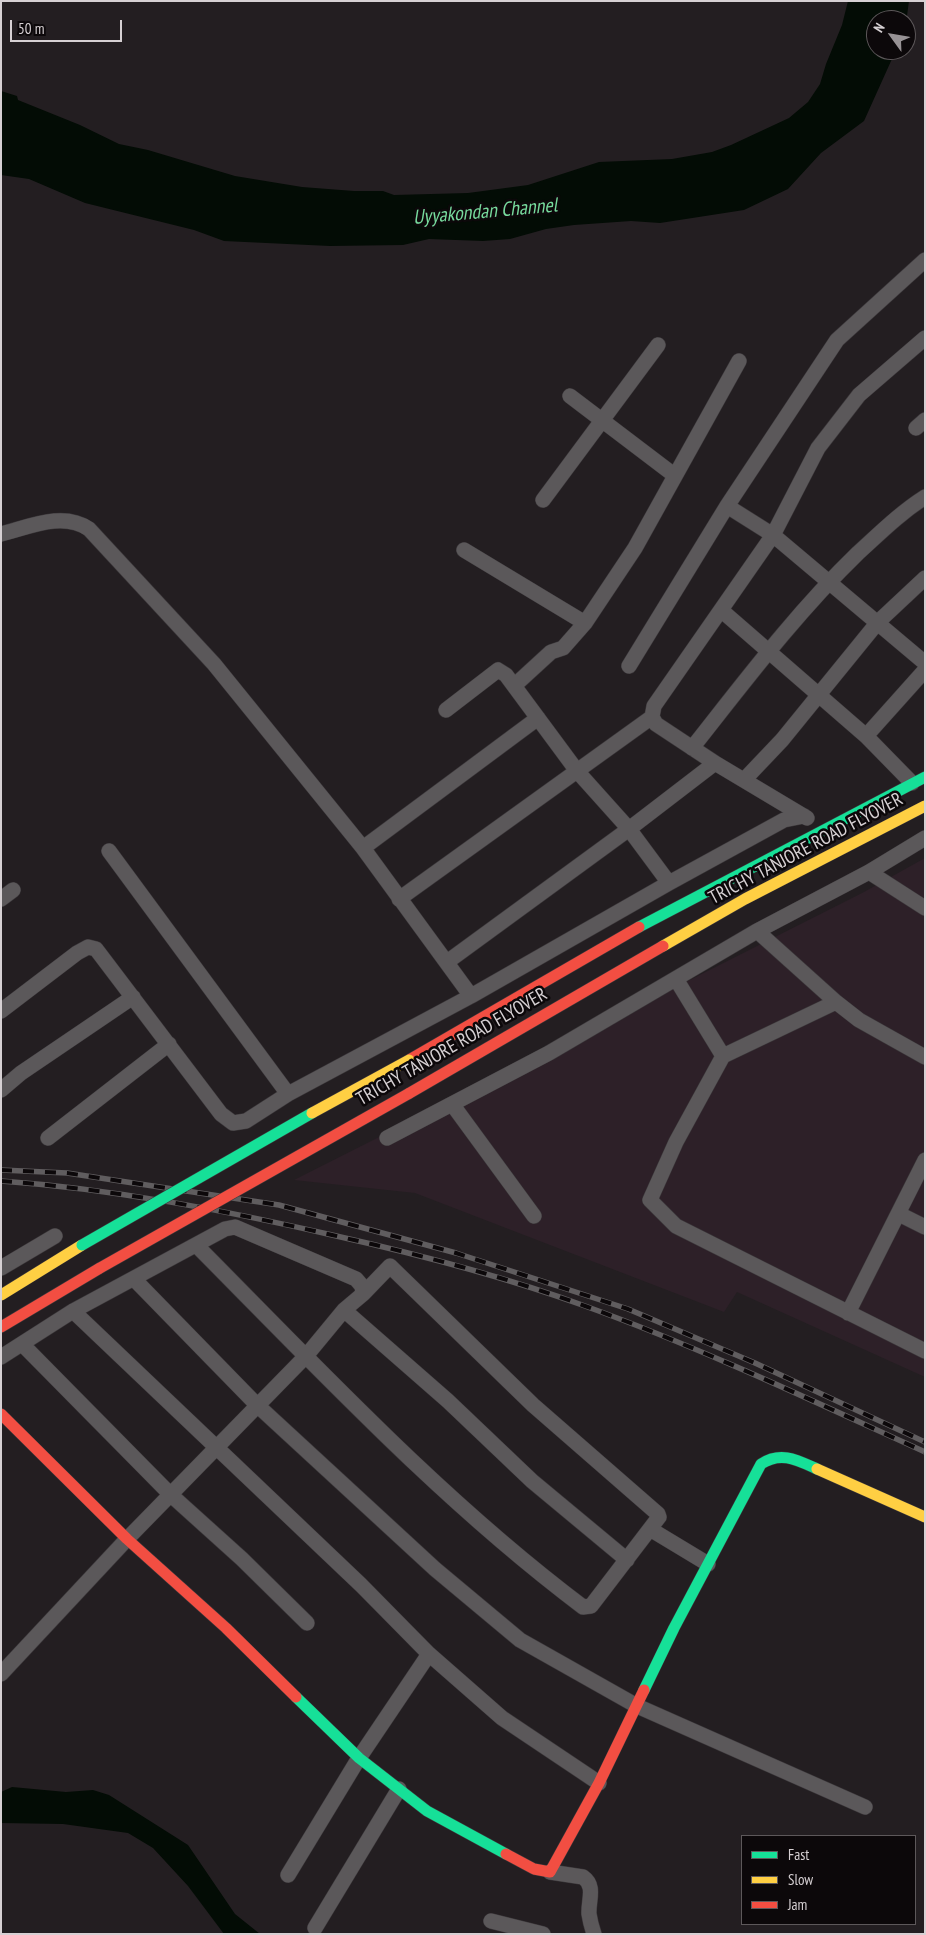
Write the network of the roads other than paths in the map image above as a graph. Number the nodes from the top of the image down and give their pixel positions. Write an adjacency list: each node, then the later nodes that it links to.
1 (925, 260): 10 (street)
2 (925, 338): 12 (street)
3 (658, 344): 6 (street)
4 (739, 361): 7 (street)
5 (570, 396): 6 (street)
6 (601, 420): 7 (street); 9 (street)
7 (674, 475): 18 (street)
8 (925, 497): 15 (street)
9 (543, 500)
10 (727, 506): 12 (street); 21 (street)
11 (1, 534): 39 (street)
12 (773, 535): 15 (street); 16 (street)
13 (464, 550): 18 (street)
14 (925, 578): 17 (street)
15 (829, 581): 17 (street); 19 (street)
16 (721, 610): 19 (street); 26 (street)
17 (878, 622): 20 (street); 24 (street)
18 (585, 623): 23 (street)
19 (767, 651): 24 (street); 29 (street)
20 (925, 663)
21 (628, 666)
22 (925, 670): 28 (street)
23 (515, 685): 25 (street); 27 (street)
24 (818, 696): 28 (street); 32 (street)
25 (446, 710)
26 (652, 717): 29 (street); 31 (street)
27 (538, 718): 31 (street); 39 (street)
28 (866, 736): 33 (street)
29 (692, 748): 30 (street)
30 (715, 763): 32 (street); 36 (street)
31 (577, 771): 36 (street); 43 (street)
32 (744, 780): 35 (street)
33 (918, 780): 37 (main road, TRICHY TANJORE ROAD FLYOVER)
34 (925, 806): 73 (main road, TRICHY TANJORE ROAD FLYOVER, bridge)
35 (804, 816): 37 (street); 42 (street)
36 (629, 829): 42 (street); 46 (street)
37 (820, 829): 69 (main road, TRICHY TANJORE ROAD FLYOVER, bridge)
38 (925, 838): 41 (street)
39 (363, 848): 43 (street)
40 (109, 851): 56 (street)
41 (869, 872): 44 (street); 45 (street)
42 (669, 883): 49 (street)
43 (399, 899): 46 (street)
44 (925, 908)
45 (757, 931): 47 (street); 50 (street)
46 (448, 962): 49 (street)
47 (676, 979): 53 (street); 57 (street)
48 (133, 996): 51 (street); 52 (street); 55 (street)
49 (471, 996): 56 (street)
50 (836, 1002): 53 (street); 54 (street)
51 (1, 1011)
52 (169, 1044): 56 (street); 58 (street)
53 (722, 1056): 72 (street)
54 (925, 1057)
55 (1, 1090)
56 (288, 1094)
57 (452, 1104): 59 (street); 62 (street)
58 (48, 1138)
59 (387, 1138)
60 (925, 1160): 61 (street)
61 (898, 1214): 63 (street); 72 (street)
62 (534, 1216)
63 (925, 1226)
64 (55, 1236): 66 (street)
65 (196, 1245): 67 (street); 68 (street); 76 (street)
66 (1, 1268)
67 (134, 1279): 71 (street); 78 (street)
68 (363, 1294): 70 (street); 83 (street)
69 (1, 1295)
70 (344, 1310): 76 (street); 85 (street)
71 (73, 1311): 74 (street); 80 (street)
72 (848, 1313): 75 (street)
73 (1, 1327)
74 (22, 1344): 77 (street); 81 (street)
75 (925, 1351)
76 (306, 1356): 78 (street); 85 (street)
77 (1, 1357)
78 (257, 1405): 80 (street); 90 (street)
79 (1, 1414): 84 (main road)
80 (215, 1448): 81 (street); 88 (street)
81 (171, 1496): 84 (street); 87 (street)
82 (925, 1516): 86 (main road)
83 (650, 1529): 85 (street); 86 (street)
84 (127, 1539): 89 (street); 91 (main road)
85 (627, 1560)
86 (708, 1564): 90 (main road)
87 (307, 1623)
88 (429, 1654): 91 (street); 92 (street)
89 (1, 1674)
90 (637, 1706): 92 (main road); 94 (street)
91 (359, 1758): 93 (main road); 96 (street)
92 (599, 1783): 95 (main road)
93 (399, 1790): 95 (main road); 98 (street)
94 (865, 1807)
95 (550, 1872): 100 (street)
96 (288, 1875)
97 (491, 1921): 99 (street)
98 (315, 1928)
99 (543, 1934)
100 (594, 1934)

